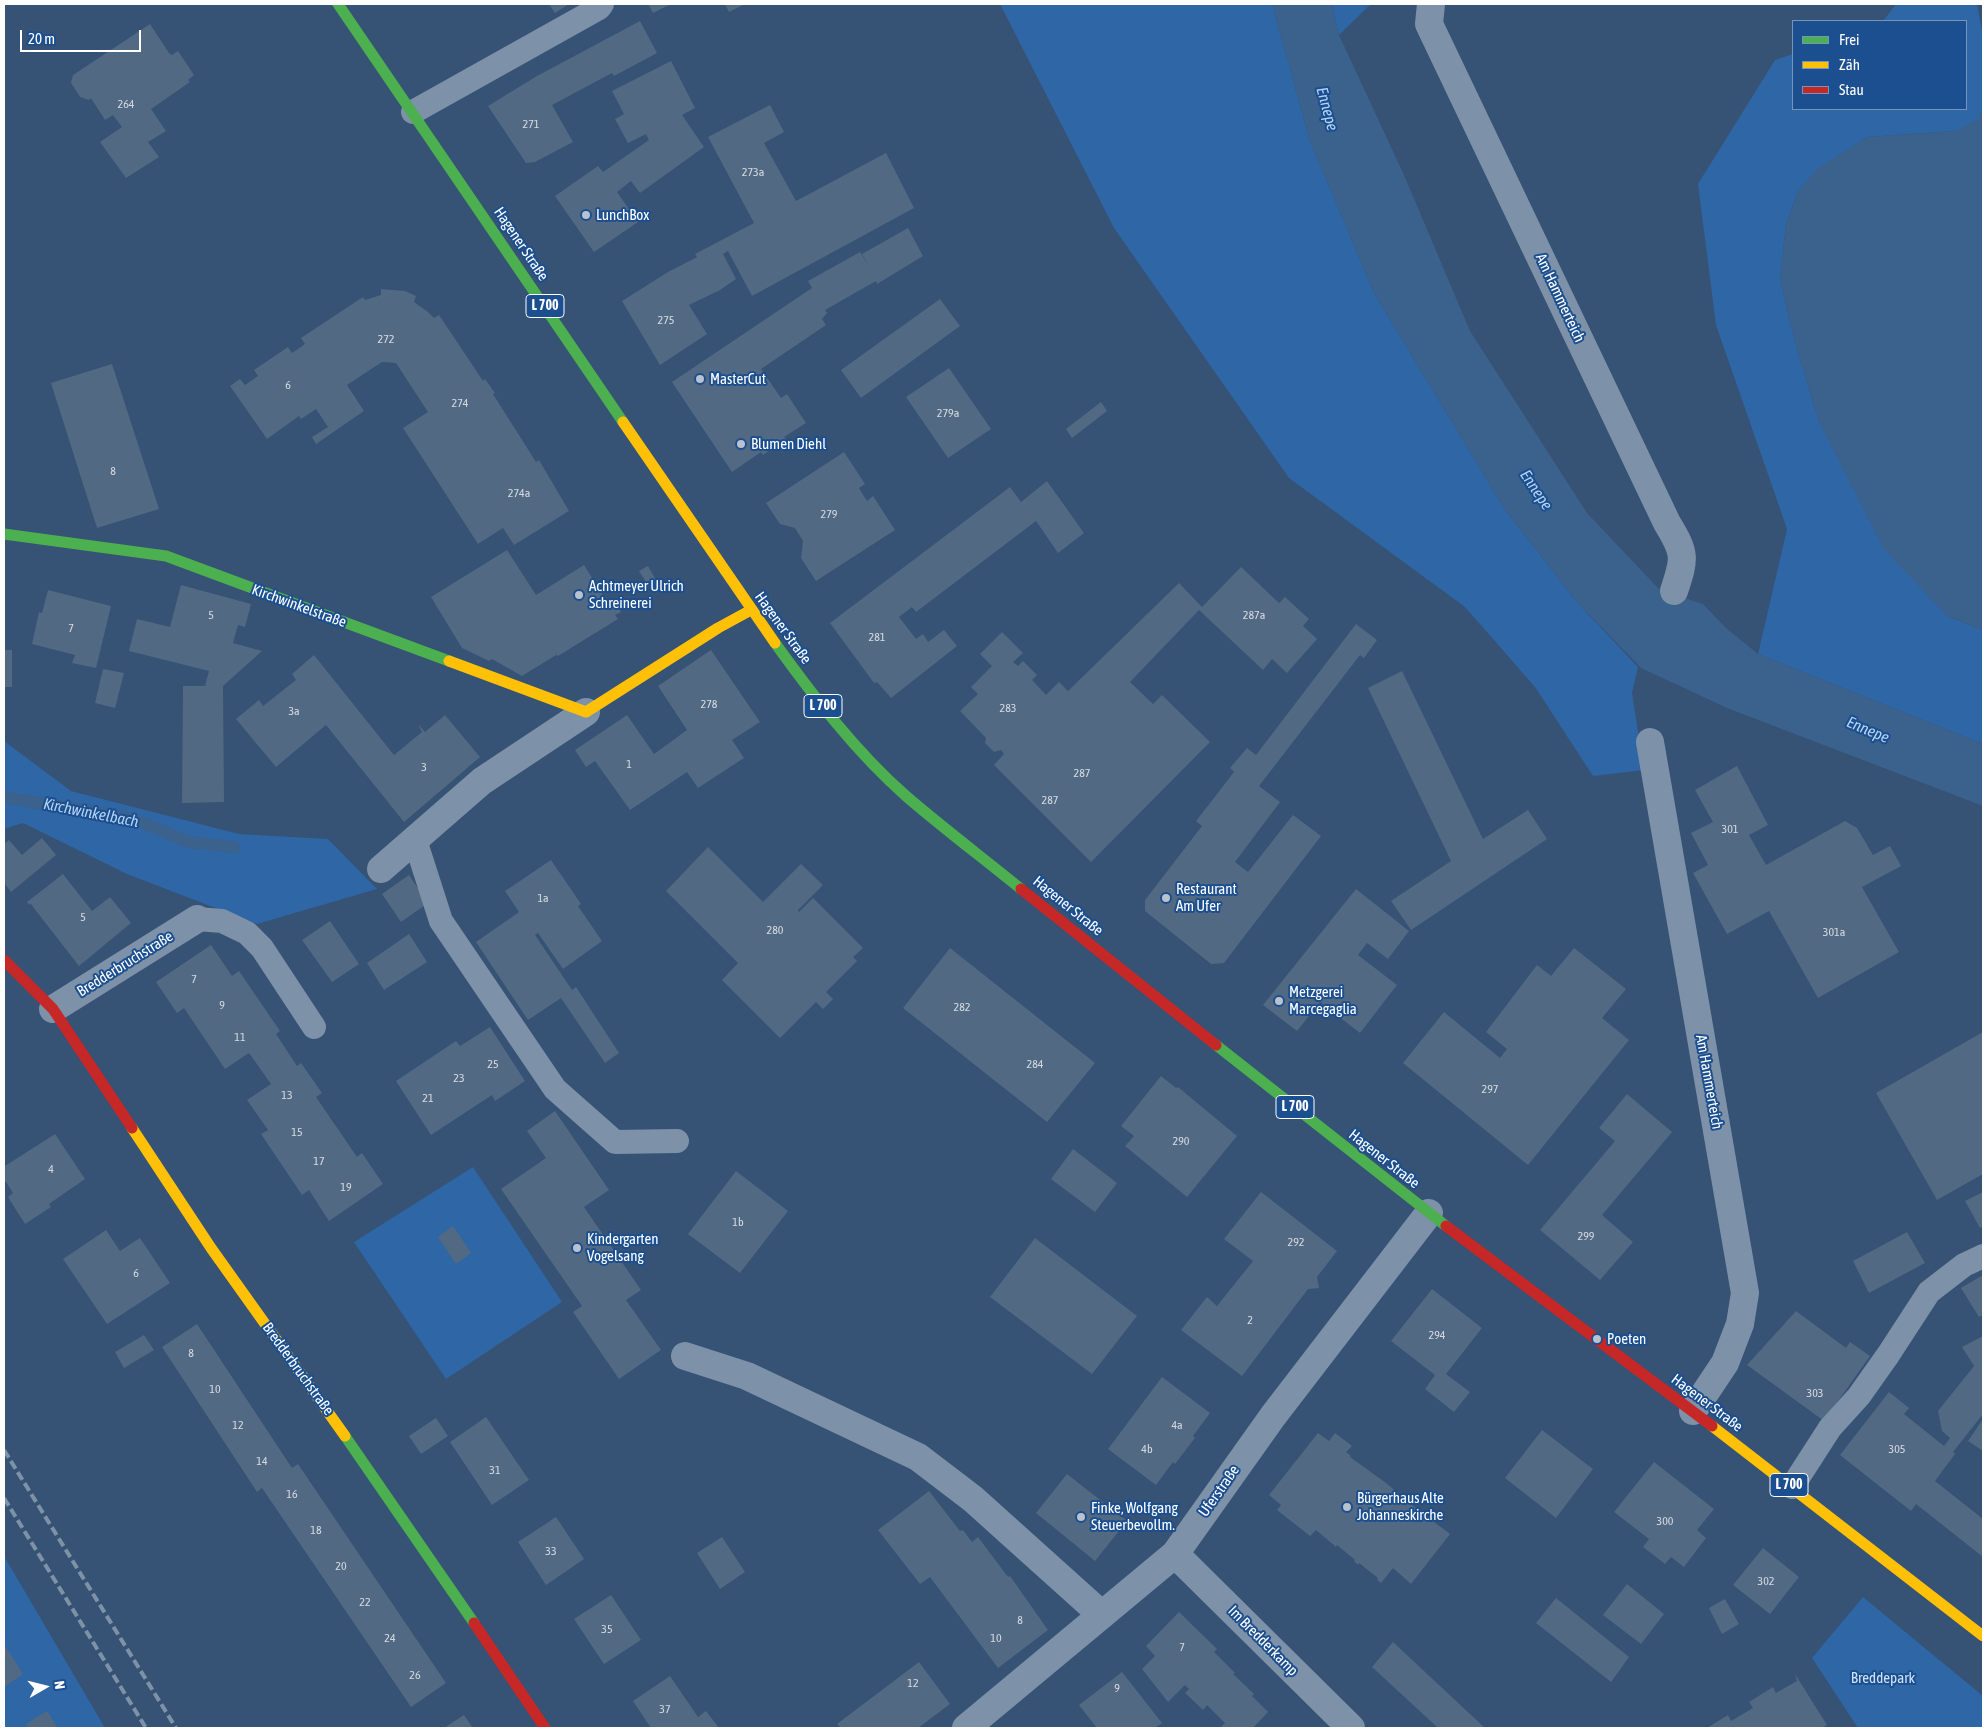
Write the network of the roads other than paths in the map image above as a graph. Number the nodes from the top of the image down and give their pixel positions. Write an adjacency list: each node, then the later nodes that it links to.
1 (338, 4): 4 (main road, Hagener Straße / L 700)
2 (602, 4): 4 (lane)
3 (1431, 4): 6 (street, Am Hammerteich)
4 (413, 112): 7 (main road, Hagener Straße / L 700)
5 (4, 534): 8 (main road, Kirchwinkelstraße)
6 (1674, 591)
7 (751, 610): 8 (main road); 17 (main road, Hagener Straße / L 700)
8 (586, 712): 10 (street)
9 (1650, 742): 20 (street, Am Hammerteich)
10 (415, 840): 11 (street); 16 (lane)
11 (381, 869)
12 (197, 918): 14 (street, Bredderbruchstraße); 15 (lane)
13 (4, 960): 14 (main road, Bredderbruchstraße)
14 (53, 1009): 25 (main road, Bredderbruchstraße)
15 (314, 1027)
16 (677, 1141)
17 (1429, 1213): 20 (main road, Hagener Straße / L 700); 22 (street, Uferstraße)
18 (1983, 1256): 21 (lane)
19 (685, 1356): 23 (street)
20 (1693, 1411): 21 (main road, Hagener Straße / L 700)
21 (1792, 1487): 24 (main road, Hagener Straße / L 700)
22 (1175, 1554): 23 (street, Uferstraße); 27 (street, Im Bredderkamp)
23 (1102, 1615): 26 (street, Uferstraße)
24 (1983, 1636)
25 (544, 1728)
26 (966, 1728)
27 (1351, 1728)

